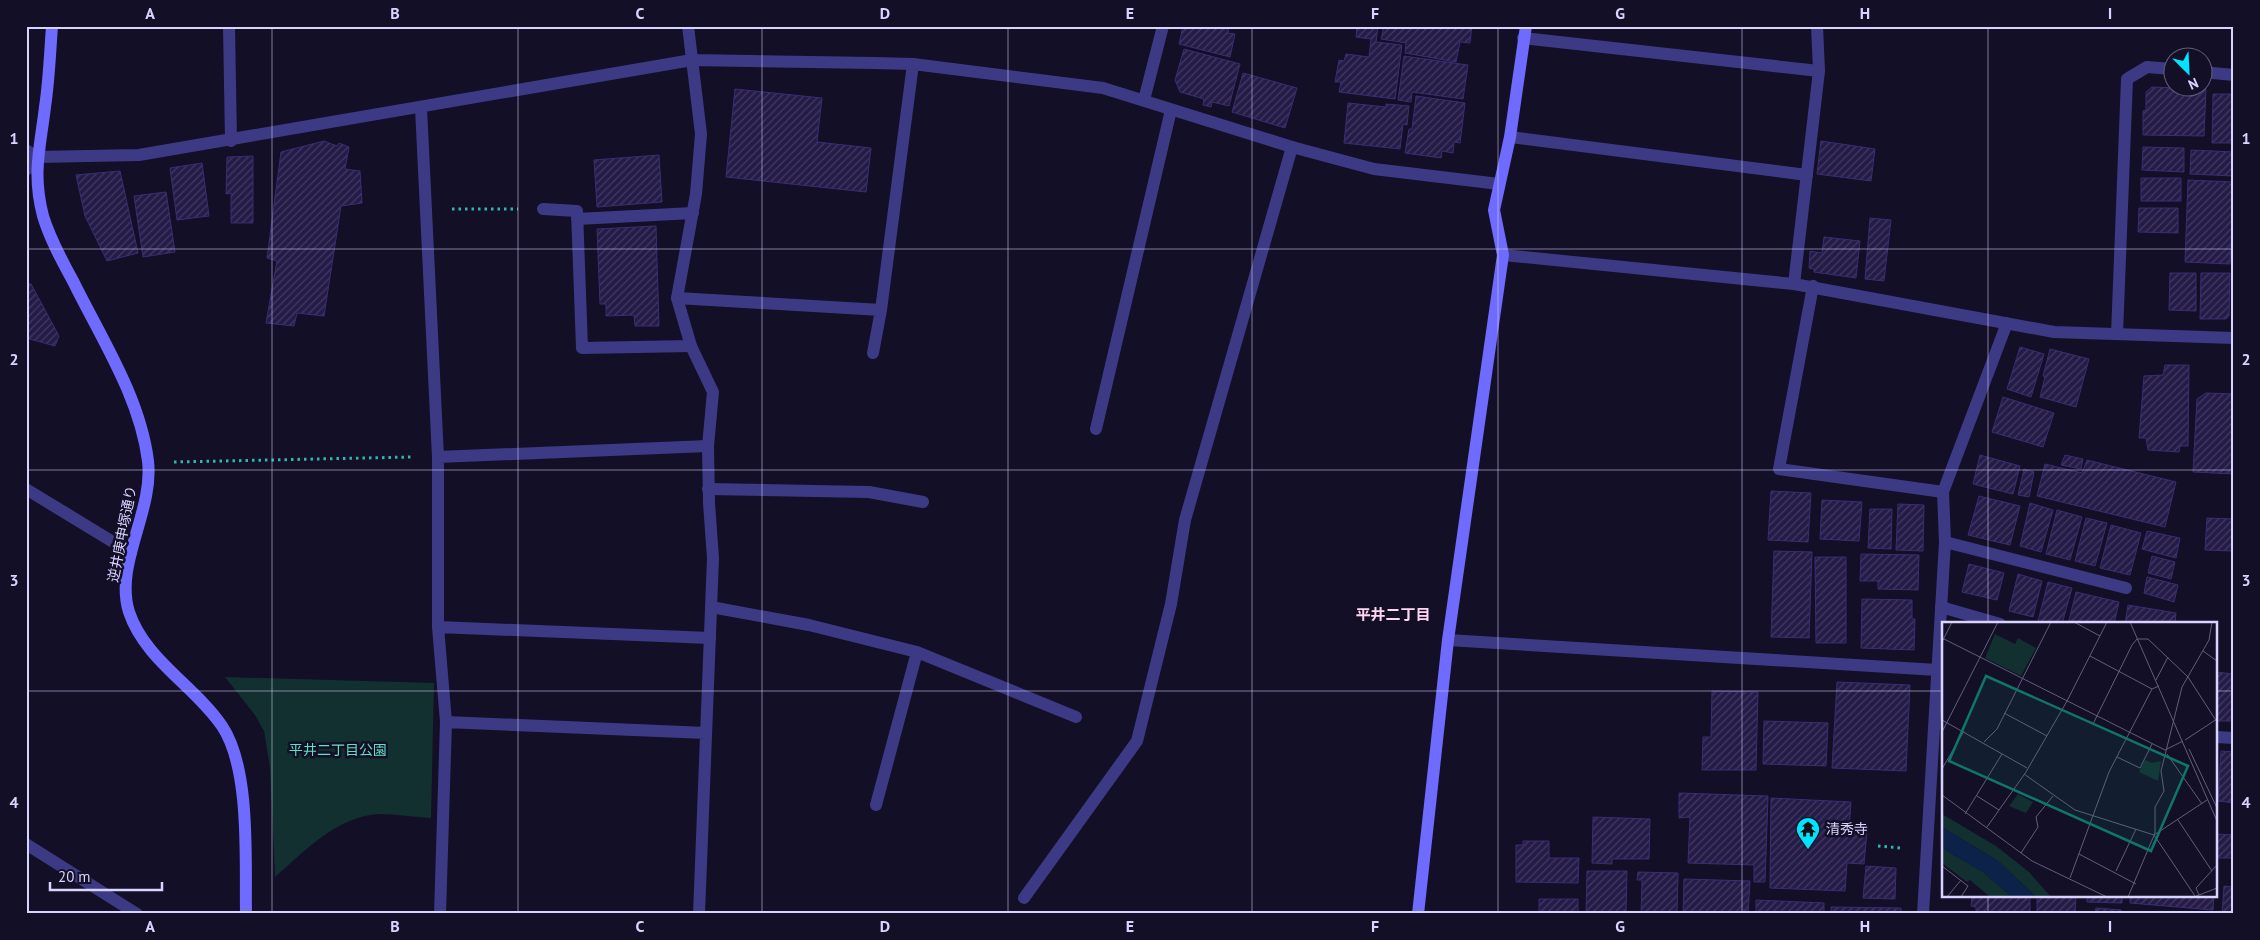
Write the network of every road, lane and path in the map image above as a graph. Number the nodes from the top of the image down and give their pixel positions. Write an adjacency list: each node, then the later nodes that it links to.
1 (52, 26): 19 (street, 逆井庚申塚通り)
2 (230, 26): 17 (street)
3 (688, 26): 7 (street)
4 (1163, 26): 13 (street)
5 (1817, 26): 10 (street)
6 (1525, 32): 10 (street); 16 (street)
7 (692, 60): 8 (street); 14 (street); 25 (street)
8 (913, 64): 13 (street); 31 (street)
9 (2162, 68): 33 (street)
10 (1819, 71): 21 (street)
11 (2212, 73): 12 (street)
12 (2234, 75)
13 (1144, 100): 15 (street)
14 (421, 108): 17 (street); 23 (street)
15 (1171, 110): 18 (street); 37 (street)
16 (1510, 137): 21 (street); 22 (street)
17 (231, 141): 19 (street)
18 (1292, 147): 22 (street); 63 (street)
19 (31, 154): 20 (street); 40 (street, 逆井庚申塚通り)
20 (26, 170)
21 (1807, 175): 28 (street)
22 (1499, 184): 27 (street)
23 (426, 209): 24 (path); 39 (street)
24 (544, 209): 26 (street)
25 (693, 213): 26 (street); 30 (street)
26 (577, 219): 35 (street)
27 (1503, 255): 28 (street); 53 (street)
28 (1794, 284): 29 (street)
29 (1813, 286): 32 (street); 43 (street)
30 (677, 298): 31 (street); 35 (street)
31 (881, 310): 36 (street)
32 (2007, 324): 33 (street); 43 (street)
33 (2117, 334): 34 (street)
34 (2234, 338)
35 (691, 346): 38 (street)
36 (873, 353)
37 (1096, 429)
38 (708, 446): 39 (street); 42 (street)
39 (438, 457): 40 (path); 51 (street)
40 (148, 463): 46 (street, 逆井庚申塚通り)
41 (26, 489): 46 (street)
42 (708, 489): 44 (street); 48 (street)
43 (1943, 492): 45 (street)
44 (923, 502)
45 (1944, 542): 47 (street); 49 (street)
46 (131, 553): 65 (street, 逆井庚申塚通り)
47 (2126, 588)
48 (711, 607): 52 (street); 54 (street)
49 (1941, 607): 50 (street); 55 (street)
50 (1993, 622)
51 (438, 627): 52 (street); 57 (street)
52 (710, 638): 58 (street)
53 (1448, 640): 55 (street); 68 (street)
54 (917, 652): 56 (street); 61 (street)
55 (1937, 670): 69 (street)
56 (1076, 717)
57 (446, 722): 58 (street); 66 (street)
58 (706, 733): 67 (street)
59 (2218, 737): 60 (street)
60 (2234, 738)
61 (876, 804)
62 (26, 844): 64 (street)
63 (1024, 898)
64 (137, 914)
65 (246, 914)
66 (440, 914)
67 (699, 914)
68 (1418, 914)
69 (1923, 914)

